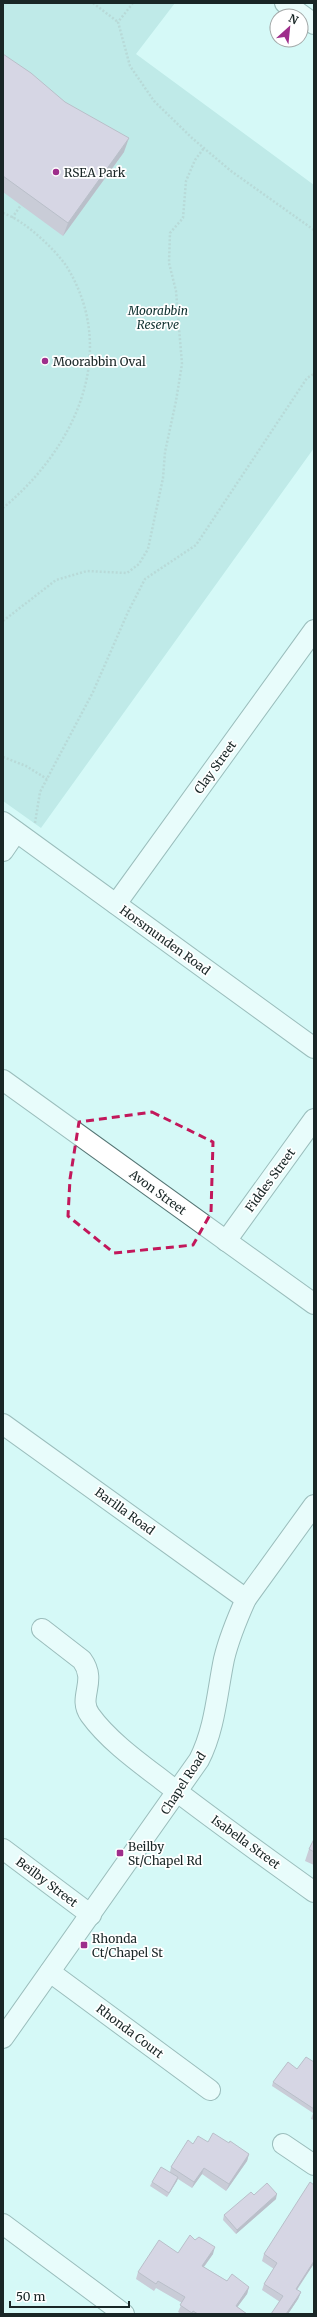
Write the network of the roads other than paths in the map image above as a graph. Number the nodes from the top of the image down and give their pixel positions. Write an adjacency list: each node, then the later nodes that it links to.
1 (285, 3): 2 (street)
2 (311, 17)
3 (314, 630): 6 (street, Clay Street)
4 (15, 831): 5 (street); 6 (street, Horsmunden Road)
5 (3, 851)
6 (116, 904): 7 (street, Horsmunden Road)
7 (314, 1048)
8 (3, 1080): 10 (street, Avon Street)
9 (314, 1119): 10 (street, Fiddes Street)
10 (226, 1241): 11 (street, Avon Street)
11 (314, 1304)
12 (3, 1424): 14 (street, Barilla Road)
13 (314, 1505): 14 (street, Chapel Road)
14 (246, 1599): 16 (street, Chapel Road)
15 (42, 1629): 16 (street, Isabella Street)
16 (178, 1792): 18 (street, Isabella Street); 19 (street, Chapel Road)
17 (3, 1849): 19 (street, Beilby Street)
18 (314, 1892)
19 (91, 1915): 20 (street, Chapel Road)
20 (50, 1972): 21 (street, Chapel Road); 22 (street, Rhonda Court)
21 (3, 2038)
22 (210, 2090)
23 (283, 2144): 24 (street)
24 (314, 2165)
25 (3, 2224): 26 (street)
26 (124, 2314)

